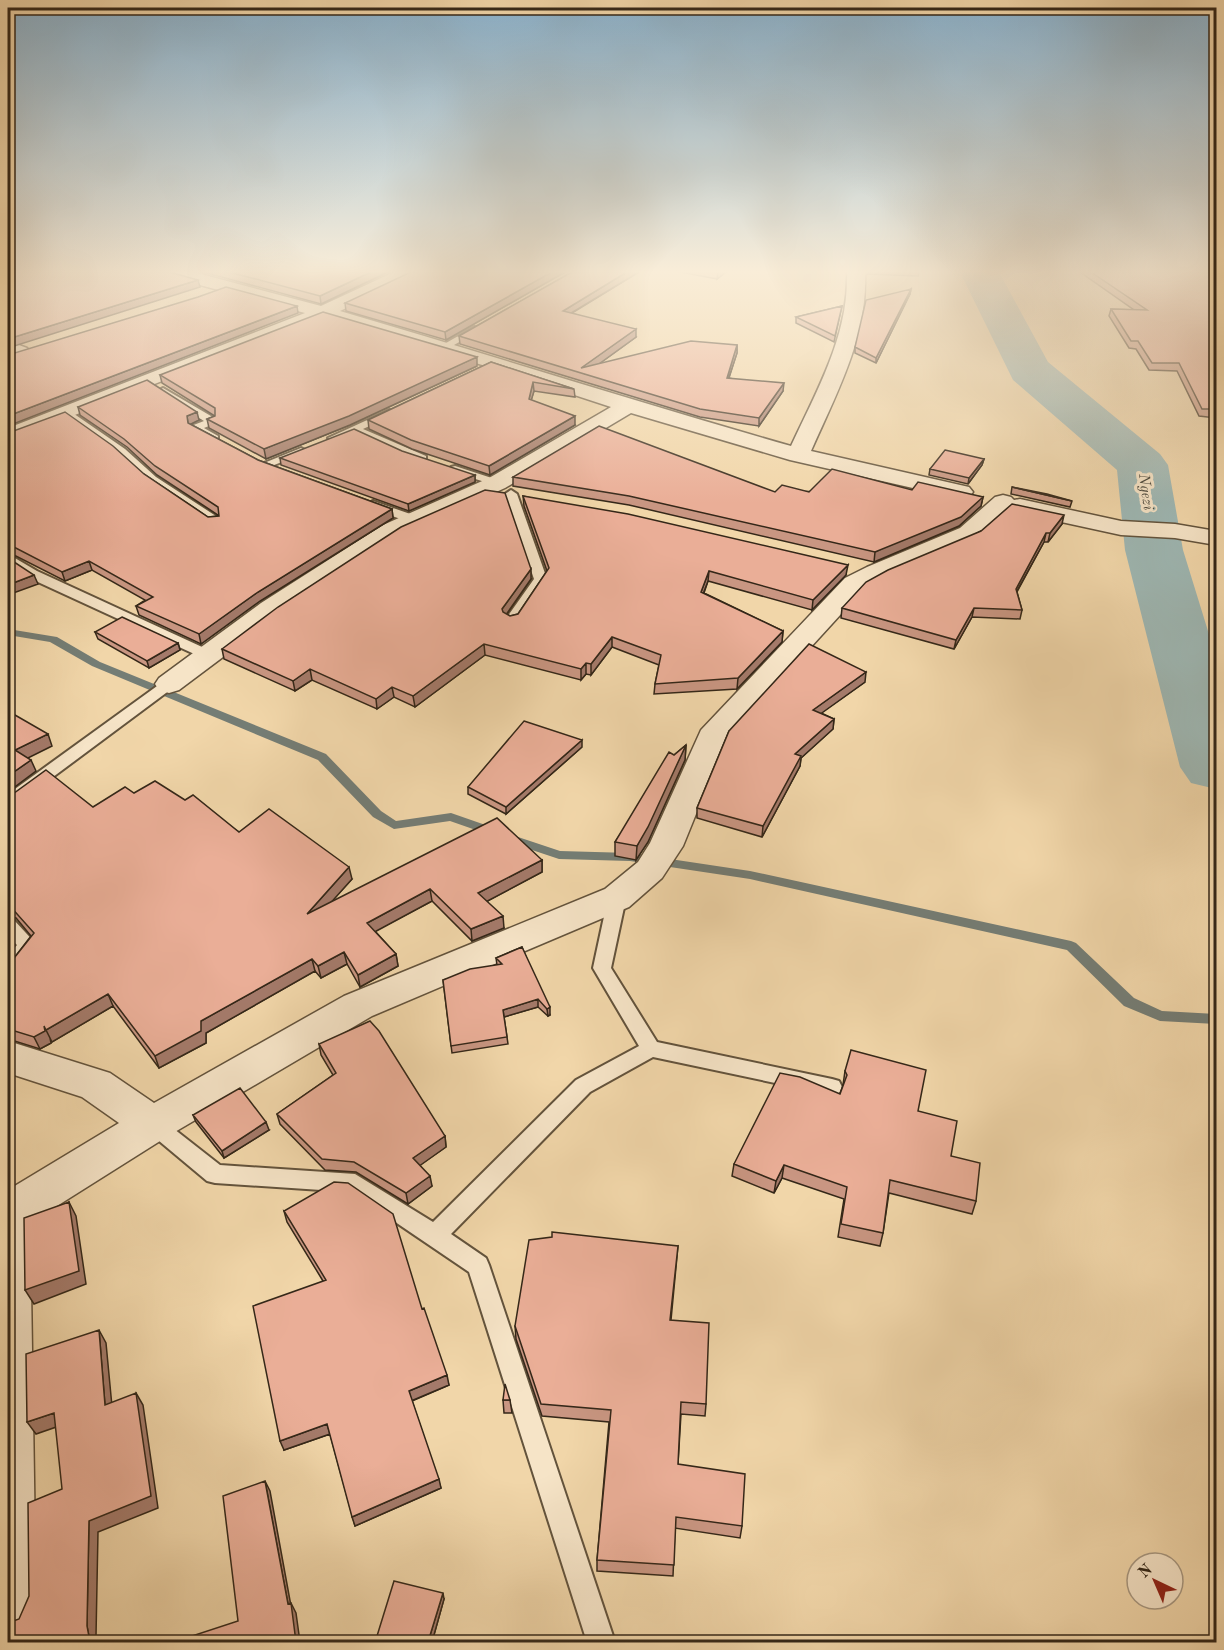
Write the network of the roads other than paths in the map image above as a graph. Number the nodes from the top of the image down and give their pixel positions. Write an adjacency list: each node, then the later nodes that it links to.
1 (229, 349): 6 (street)
2 (450, 349): 4 (street)
3 (845, 349): 13 (street)
4 (496, 363): 5 (lane); 7 (street)
5 (476, 372)
6 (147, 381): 9 (street); 12 (lane)
7 (628, 406): 13 (street); 15 (street)
8 (395, 410): 10 (lane)
9 (67, 412): 11 (street); 19 (lane)
10 (355, 429): 14 (lane); 15 (lane)
11 (8, 435)
12 (225, 444)
13 (798, 455): 17 (street)
14 (286, 473)
15 (507, 491): 18 (street); 24 (lane)
16 (361, 501): 18 (lane)
17 (1003, 502): 20 (street); 23 (street)
18 (415, 520): 25 (street)
19 (215, 521)
20 (1216, 538)
21 (8, 558): 25 (lane)
22 (842, 564): 23 (street)
23 (876, 572): 28 (street)
24 (512, 620)
25 (208, 655): 26 (street)
26 (169, 684): 27 (lane)
27 (8, 802)
28 (617, 898): 31 (lane); 34 (street)
29 (8, 925): 30 (lane)
30 (8, 968)
31 (651, 1049): 33 (lane); 36 (lane)
32 (8, 1057): 34 (street)
33 (832, 1087)
34 (153, 1124): 35 (street); 36 (lane)
35 (8, 1213): 37 (street)
36 (434, 1236): 38 (lane)
37 (8, 1608)
38 (601, 1642)

